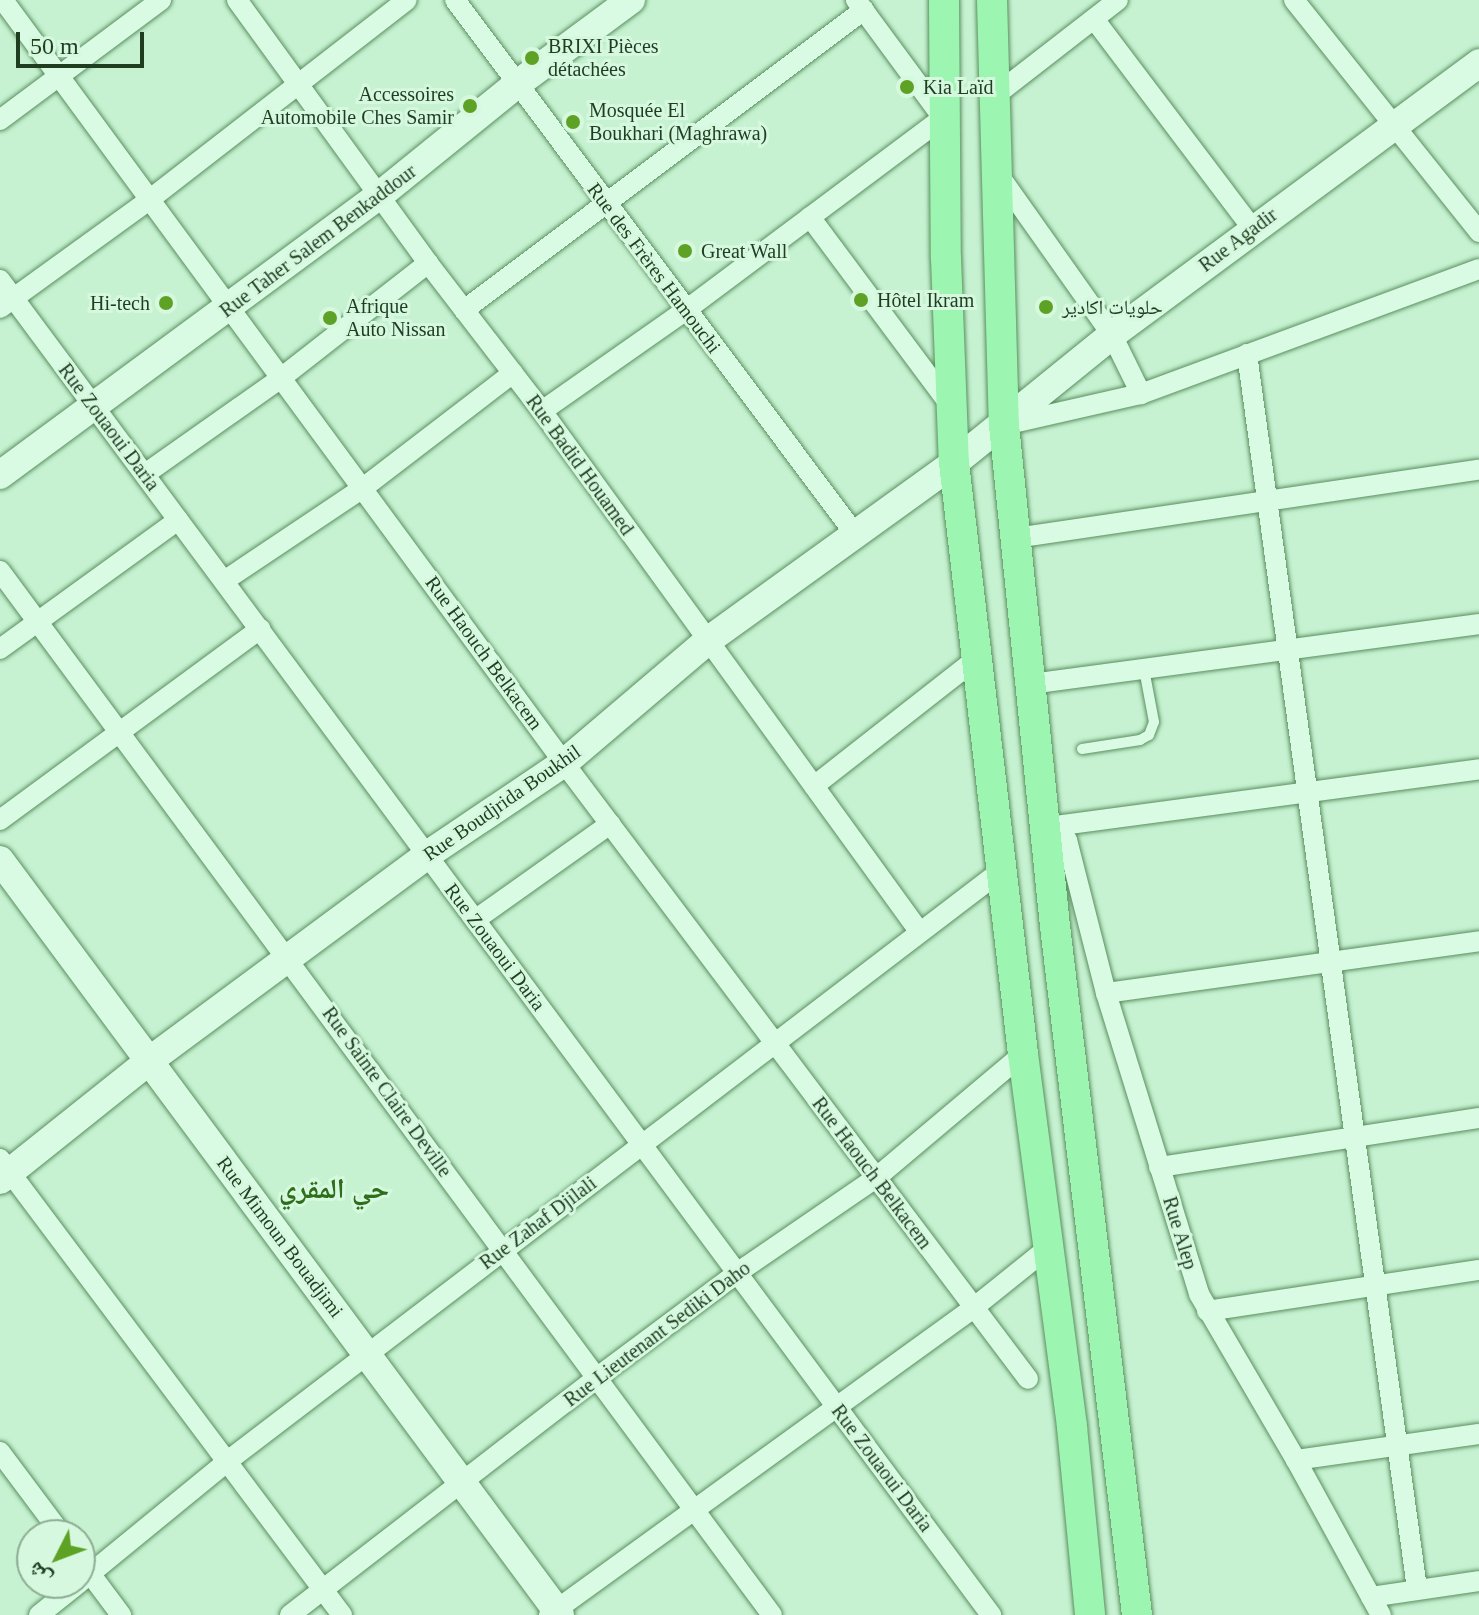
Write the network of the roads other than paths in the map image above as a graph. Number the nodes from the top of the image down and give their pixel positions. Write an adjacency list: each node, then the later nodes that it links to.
1 (3, 0): 14 (street, Rue Haouch Belkacem)
2 (161, 0): 14 (street)
3 (237, 0): 15 (street, Rue Badid Houamed)
4 (407, 0): 15 (street)
5 (455, 0): 16 (street, Rue des Frères Hamouchi)
6 (631, 0): 16 (street, Rue Taher Salem Benkaddour)
7 (944, 0): 18 (main road)
8 (992, 0): 17 (main road)
9 (1118, 0): 12 (street)
10 (1294, 0): 20 (street)
11 (860, 5): 18 (street); 24 (street)
12 (1094, 19): 17 (street); 26 (street)
13 (1479, 63): 20 (street, Rue Agadir)
14 (61, 77): 19 (street); 23 (street, Rue Haouch Belkacem)
15 (298, 84): 22 (street, Rue Badid Houamed); 23 (street)
16 (516, 85): 22 (street, Rue Taher Salem Benkaddour); 24 (street, Rue des Frères Hamouchi)
17 (993, 97): 21 (main road)
18 (943, 118): 25 (street); 41 (main road)
19 (0, 120)
20 (1392, 124): 26 (street, Rue Agadir); 27 (street)
21 (996, 171): 35 (street); 43 (main road)
22 (380, 195): 28 (street, Rue Badid Houamed); 32 (street, Rue Taher Salem Benkaddour)
23 (149, 200): 31 (street); 32 (street, Rue Haouch Belkacem)
24 (604, 204): 33 (street); 34 (street, Rue des Frères Hamouchi)
25 (810, 217): 34 (street); 41 (street)
26 (1252, 228): 35 (street, Rue Agadir)
27 (1479, 232)
28 (428, 263): 33 (street, Rue Badid Houamed); 38 (street)
29 (1479, 269): 36 (street)
30 (0, 280): 31 (street, Rue Zouaoui Daria)
31 (7, 303): 40 (street, Rue Zouaoui Daria)
32 (229, 309): 38 (street, Rue Haouch Belkacem); 40 (street, Rue Taher Salem Benkaddour)
33 (464, 310): 37 (street, Rue Badid Houamed)
34 (686, 310): 42 (street); 51 (street, Rue des Frères Hamouchi)
35 (1112, 335): 39 (street); 43 (street, Rue Agadir)
36 (1247, 354): 39 (street); 49 (street)
37 (513, 373): 42 (street, Rue Badid Houamed); 48 (street)
38 (281, 378): 46 (street); 48 (street, Rue Haouch Belkacem)
39 (1141, 394): 43 (street)
40 (94, 406): 46 (street, Rue Zouaoui Daria); 47 (street, Rue Taher Salem Benkaddour)
41 (951, 406): 44 (main road)
42 (542, 411): 58 (street, Rue Badid Houamed)
43 (1004, 425): 44 (street, Rue Boudjrida Boukhil); 52 (main road)
44 (954, 463): 51 (street, Rue Boudjrida Boukhil); 61 (main road)
45 (1479, 470): 49 (street)
46 (145, 474): 50 (street, Rue Zouaoui Daria)
47 (0, 475)
48 (363, 488): 54 (street); 66 (street, Rue Haouch Belkacem)
49 (1268, 499): 52 (street); 60 (street)
50 (178, 520): 54 (street, Rue Zouaoui Daria); 55 (street)
51 (855, 534): 58 (street, Rue Boudjrida Boukhil)
52 (1016, 538): 63 (main road)
53 (0, 571): 55 (street, Rue Sainte Claire Deville)
54 (224, 581): 57 (street, Rue Zouaoui Daria)
55 (38, 621): 59 (street); 64 (street, Rue Sainte Claire Deville)
56 (1479, 624): 60 (street)
57 (260, 629): 64 (street); 73 (street, Rue Zouaoui Daria)
58 (706, 642): 66 (street, Rue Boudjrida Boukhil); 68 (street, Rue Badid Houamed)
59 (0, 649)
60 (1288, 650): 62 (street); 69 (street)
61 (977, 658): 68 (street); 75 (main road)
62 (1144, 669): 63 (street); 65 (lane)
63 (1030, 684): 72 (main road)
64 (122, 732): 70 (street); 79 (street, Rue Sainte Claire Deville)
65 (1082, 749)
66 (564, 763): 71 (street, Rue Haouch Belkacem); 73 (street, Rue Boudjrida Boukhil)
67 (1479, 769): 69 (street)
68 (814, 786): 77 (street, Rue Badid Houamed)
69 (1307, 791): 72 (street); 80 (street)
70 (0, 820)
71 (610, 824): 76 (street); 82 (street, Rue Haouch Belkacem)
72 (1047, 827): 81 (street, Rue Alep); 125 (main road)
73 (427, 855): 76 (street, Rue Zouaoui Daria); 79 (street, Rue Boudjrida Boukhil)
74 (0, 860): 84 (street, Rue Mimoun Bouadjimi)
75 (1002, 870): 77 (street, Rue Zahaf Djilali); 83 (main road)
76 (475, 920): 87 (street, Rue Zouaoui Daria)
77 (919, 931): 82 (street, Rue Zahaf Djilali)
78 (1479, 941): 80 (street)
79 (288, 958): 84 (street, Rue Boudjrida Boukhil); 92 (street, Rue Sainte Claire Deville)
80 (1332, 961): 81 (street); 86 (street)
81 (1106, 993): 88 (street, Rue Alep)
82 (776, 1046): 87 (street, Rue Zahaf Djilali); 90 (street, Rue Haouch Belkacem)
83 (1023, 1054): 90 (street, Rue Lieutenant Sediki Daho); 91 (main road)
84 (149, 1061): 89 (street, Rue Boudjrida Boukhil); 98 (street, Rue Mimoun Bouadjimi)
85 (1479, 1118): 86 (street)
86 (1355, 1136): 88 (street); 95 (street)
87 (642, 1144): 92 (street, Rue Zahaf Djilali); 94 (street, Rue Zouaoui Daria)
88 (1159, 1167): 97 (street, Rue Alep)
89 (3, 1170): 105 (street)
90 (877, 1177): 94 (street, Rue Lieutenant Sediki Daho); 96 (street, Rue Haouch Belkacem)
91 (1049, 1247): 96 (street); 124 (main road)
92 (504, 1249): 98 (street, Rue Zahaf Djilali); 99 (street, Rue Sainte Claire Deville)
93 (1479, 1270): 95 (street)
94 (737, 1273): 99 (street, Rue Lieutenant Sediki Daho); 101 (street, Rue Zouaoui Daria)
95 (1374, 1284): 97 (street); 103 (street)
96 (972, 1309): 100 (street, Rue Haouch Belkacem); 101 (street)
97 (1207, 1311): 106 (street, Rue Alep)
98 (366, 1354): 105 (street, Rue Zahaf Djilali); 107 (street, Rue Mimoun Bouadjimi)
99 (599, 1376): 107 (street, Rue Lieutenant Sediki Daho); 108 (street, Rue Sainte Claire Deville)
100 (1028, 1379)
101 (835, 1405): 108 (street); 123 (street, Rue Zouaoui Daria)
102 (1479, 1434): 103 (street)
103 (1398, 1445): 106 (street); 114 (street)
104 (0, 1452): 109 (street)
105 (229, 1460): 110 (street, Rue Zahaf Djilali); 113 (street)
106 (1296, 1460): 116 (street, Rue Alep)
107 (462, 1483): 113 (street, Rue Lieutenant Sediki Daho); 117 (street, Rue Mimoun Bouadjimi)
108 (694, 1508): 117 (street); 122 (street, Rue Sainte Claire Deville)
109 (50, 1519)
110 (96, 1564)
111 (1479, 1581): 114 (street)
112 (96, 1589): 119 (street)
113 (323, 1589): 120 (street, Rue Lieutenant Sediki Daho); 121 (street)
114 (1417, 1589): 116 (street)
115 (56, 1599): 118 (street, Rue Zahaf Djilali)
116 (1376, 1606)
117 (555, 1613)
118 (39, 1615)
119 (121, 1615)
120 (290, 1615)
121 (342, 1615)
122 (772, 1615)
123 (991, 1615)
124 (1090, 1615)
125 (1137, 1615)

